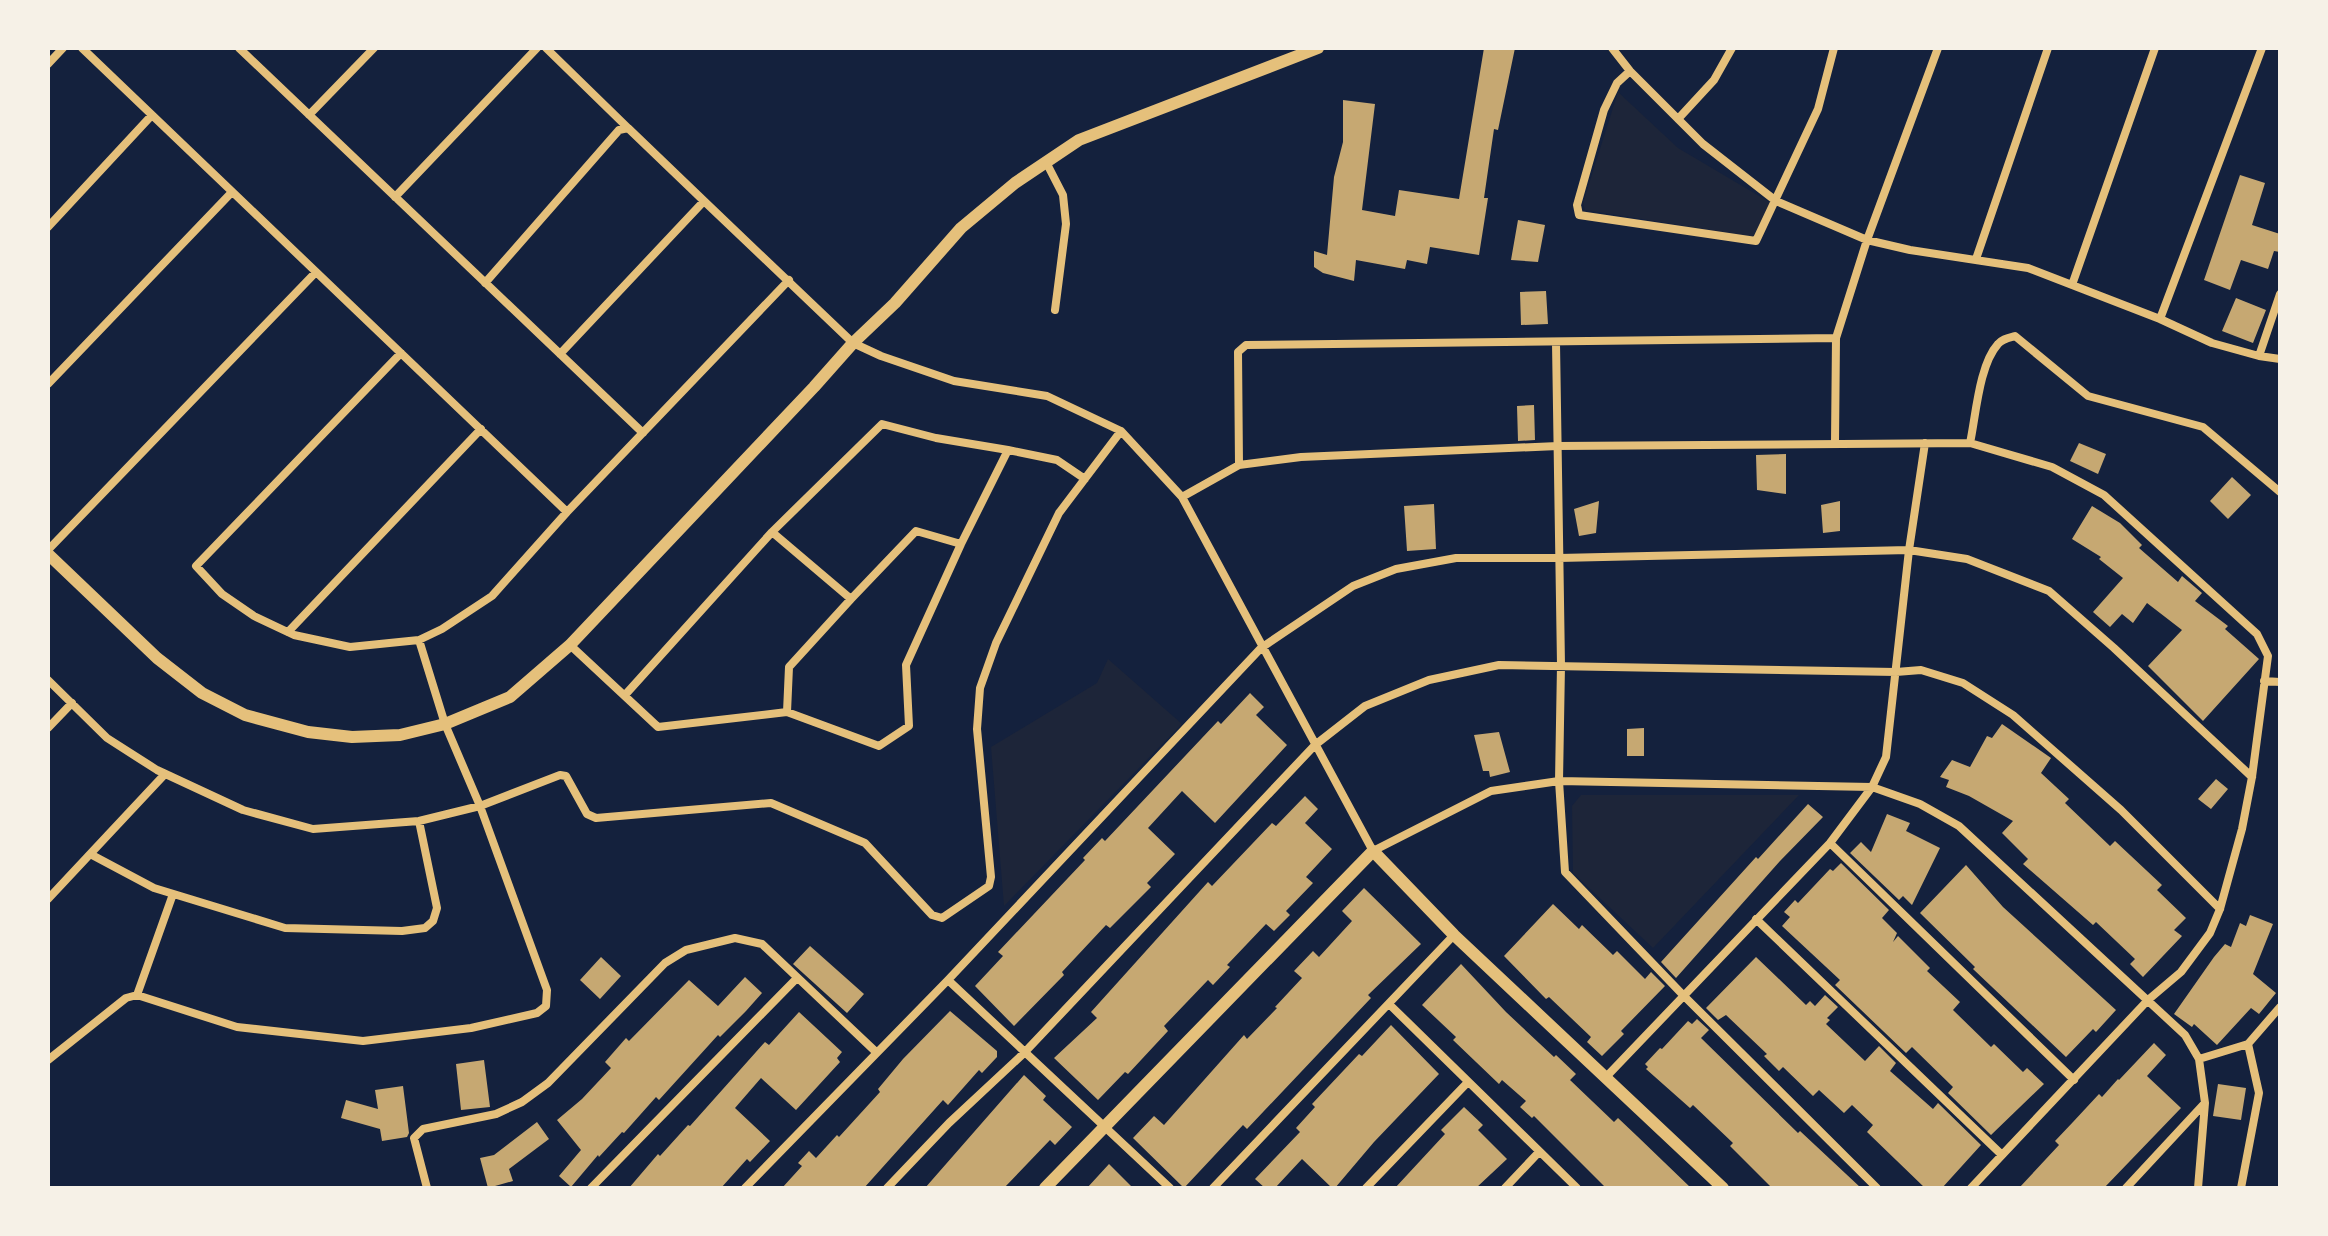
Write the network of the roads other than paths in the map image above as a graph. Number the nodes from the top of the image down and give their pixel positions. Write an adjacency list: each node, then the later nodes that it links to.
1 (63, 48): 15 (street)
2 (82, 48): 17 (street)
3 (239, 48): 18 (street)
4 (374, 48): 18 (street)
5 (537, 48): 23 (street)
6 (546, 48): 20 (street)
7 (1318, 48): 21 (street)
8 (1612, 48): 16 (street)
9 (1732, 48): 19 (street)
10 (1834, 48): 25 (street)
11 (1938, 48): 27 (street)
12 (2048, 48): 28 (street)
13 (2155, 48): 32 (street)
14 (2262, 48): 35 (street)
15 (48, 64)
16 (1630, 71): 19 (street); 25 (street)
17 (152, 115): 22 (street); 26 (street)
18 (309, 115): 23 (street)
19 (1678, 119): 25 (street)
20 (628, 128): 24 (street); 31 (street)
21 (1046, 162): 34 (street); 37 (street)
22 (232, 192): 29 (street); 43 (street)
23 (395, 197): 31 (street)
24 (704, 201): 30 (street); 40 (street)
25 (1776, 201): 27 (street)
26 (48, 227)
27 (1867, 240): 28 (street); 36 (street)
28 (1976, 259): 32 (street)
29 (316, 272): 39 (street); 60 (street)
30 (789, 280): 37 (street); 46 (street)
31 (485, 283): 40 (street)
32 (2072, 285): 35 (street)
33 (2280, 294): 41 (street)
34 (1055, 310)
35 (2160, 319): 41 (street)
36 (1836, 338): 38 (street); 47 (street)
37 (853, 343): 45 (street); 65 (street)
38 (1556, 343): 50 (street); 52 (street)
39 (401, 353): 44 (street); 63 (street)
40 (560, 354): 46 (street)
41 (2259, 356): 42 (street)
42 (2280, 359)
43 (48, 384)
44 (481, 429): 56 (street); 63 (street)
45 (1121, 431): 53 (street); 55 (street)
46 (643, 433): 56 (street)
47 (1835, 442): 48 (street); 50 (street)
48 (1925, 443): 49 (street); 59 (street)
49 (1970, 443): 54 (street); 70 (street)
50 (1558, 446): 52 (street); 61 (street)
51 (1008, 450): 53 (street); 57 (street); 58 (street)
52 (1239, 465): 55 (street)
53 (1085, 479): 82 (street)
54 (2280, 492)
55 (1182, 497): 66 (street)
56 (567, 512): 64 (street)
57 (772, 532): 62 (street); 72 (street)
58 (961, 544): 62 (street); 74 (street)
59 (1909, 550): 61 (street); 68 (street); 79 (street)
60 (48, 552): 75 (street)
61 (1559, 558): 66 (street); 67 (street)
62 (851, 599): 74 (street)
63 (288, 632): 64 (street)
64 (419, 640): 75 (street)
65 (570, 645): 72 (street); 75 (street)
66 (1261, 648): 77 (street); 93 (street)
67 (1561, 665): 68 (street); 77 (street); 80 (street)
68 (1896, 672): 81 (street); 89 (street)
69 (48, 680): 73 (street)
70 (2264, 681): 71 (street); 79 (street)
71 (2280, 682)
72 (625, 695): 74 (street)
73 (72, 703): 76 (street); 78 (street)
74 (787, 712)
75 (445, 724): 82 (street)
76 (48, 728)
77 (1315, 745): 85 (street); 101 (street)
78 (165, 774): 83 (street); 86 (street)
79 (2252, 777): 89 (street)
80 (1559, 781): 81 (street); 85 (street); 95 (street)
81 (1872, 787): 84 (street); 96 (street)
82 (480, 806): 83 (street); 94 (street)
83 (419, 821): 87 (street)
84 (1830, 843): 90 (street); 105 (street)
85 (1373, 851): 91 (street); 108 (street)
86 (92, 855): 87 (street); 88 (street)
87 (173, 894): 94 (street)
88 (48, 899)
89 (2220, 909): 96 (street)
90 (1756, 919): 95 (street); 110 (street)
91 (1454, 935): 97 (street); 104 (street)
92 (797, 978): 100 (street); 111 (street); 112 (street)
93 (948, 980): 100 (street); 101 (street)
94 (137, 995): 103 (street)
95 (1683, 995): 104 (street); 122 (street)
96 (2148, 1000): 102 (street); 105 (street)
97 (1389, 1004): 106 (street); 117 (street)
98 (2280, 1007): 99 (street)
99 (2248, 1044): 102 (street); 126 (street)
100 (876, 1052): 113 (street)
101 (1024, 1053): 108 (street); 114 (street)
102 (2199, 1059): 107 (street)
103 (48, 1060)
104 (1607, 1076): 121 (street)
105 (2074, 1080): 110 (street)
106 (1468, 1082): 109 (street); 118 (street)
107 (2205, 1103): 124 (street); 125 (street)
108 (1104, 1125): 115 (street); 116 (street)
109 (1539, 1152): 119 (street); 120 (street)
110 (2002, 1155): 123 (street)
111 (427, 1188)
112 (591, 1188)
113 (746, 1188)
114 (887, 1188)
115 (1045, 1188)
116 (1170, 1188)
117 (1213, 1188)
118 (1366, 1188)
119 (1505, 1188)
120 (1577, 1188)
121 (1723, 1188)
122 (1877, 1188)
123 (1971, 1188)
124 (2126, 1188)
125 (2198, 1188)
126 (2241, 1188)

